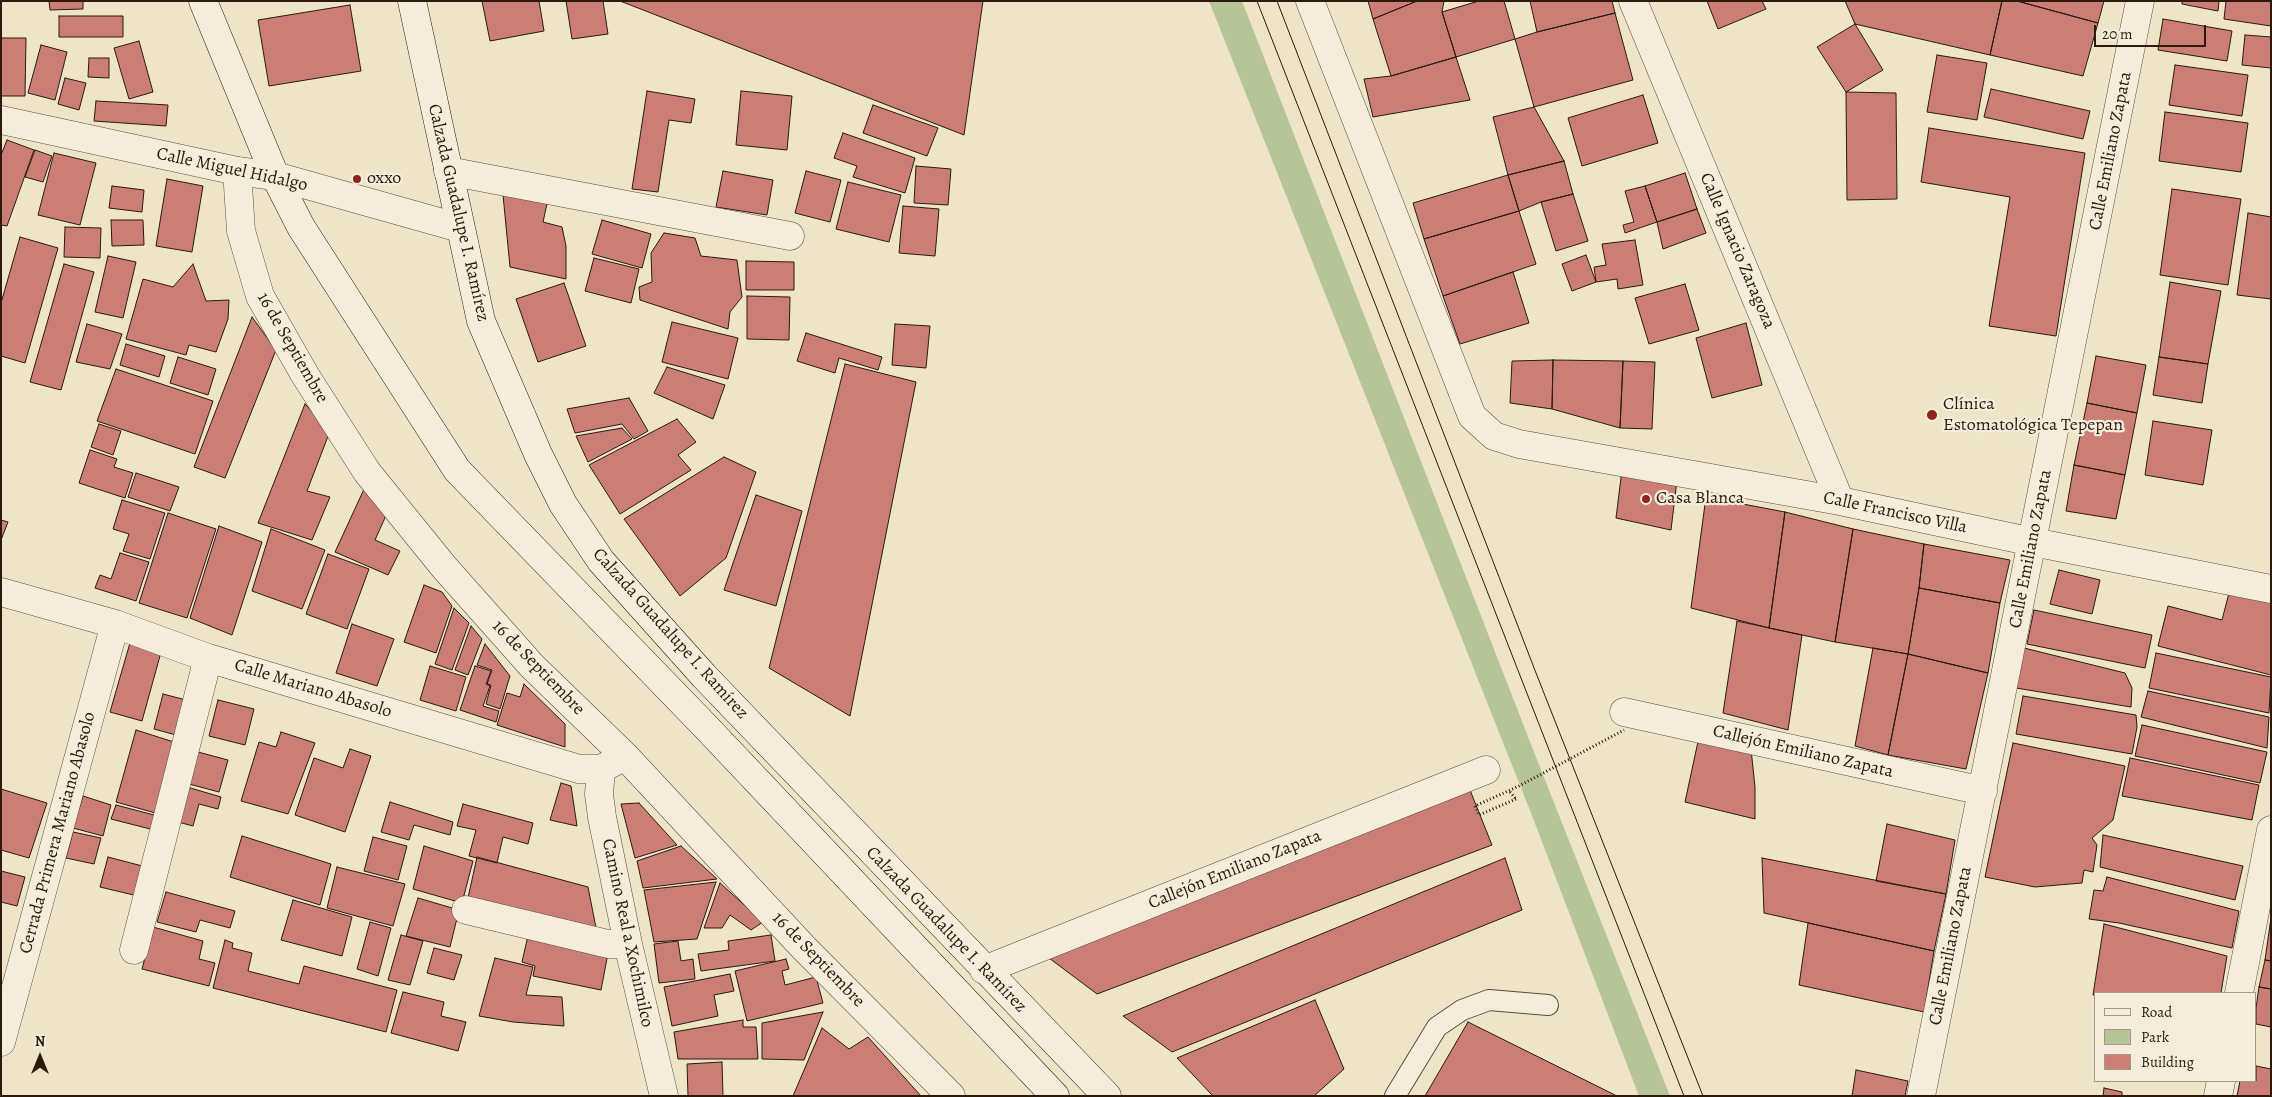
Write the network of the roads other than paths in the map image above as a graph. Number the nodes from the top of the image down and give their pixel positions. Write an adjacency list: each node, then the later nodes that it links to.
1 (203, 1): 9 (street, Calzada Guadalupe I. Ramírez)
2 (412, 1): 8 (street, Calzada Guadalupe I. Ramírez)
3 (1310, 1): 12 (street, Calle Francisco Villa)
4 (1633, 1): 12 (street, Calle Ignacio Zaragoza)
5 (2140, 1): 13 (street, Calle Emiliano Zapata)
6 (1, 120): 7 (street, Calle Miguel Hidalgo)
7 (237, 171): 9 (street, Calle Miguel Hidalgo); 19 (street, 16 de Septiembre)
8 (448, 171): 10 (street, Calzada Guadalupe I. Ramírez); 11 (street)
9 (275, 176): 10 (street, Calle Miguel Hidalgo); 36 (street, Calzada Guadalupe I. Ramírez)
10 (460, 228): 27 (street, Calzada Guadalupe I. Ramírez)
11 (790, 236)
12 (1840, 501): 13 (street, Calle Francisco Villa)
13 (2033, 542): 14 (street, Calle Francisco Villa); 22 (street, Calle Emiliano Zapata)
14 (2271, 589)
15 (1, 592): 16 (street, Calle Mariano Abasolo)
16 (115, 624): 17 (street, Calle Mariano Abasolo); 30 (street, Cerrada Primera Mariano Abasolo)
17 (208, 658): 20 (street, Calle Mariano Abasolo); 26 (street)
18 (1624, 721): 22 (street, Callejón Emiliano Zapata)
19 (625, 756): 20 (street); 35 (street, 16 de Septiembre)
20 (601, 770): 25 (street, Camino Real a Xochimilco)
21 (1486, 770): 27 (street, Callejón Emiliano Zapata)
22 (1982, 791): 39 (street, Calle Emiliano Zapata)
23 (2271, 830): 28 (street)
24 (466, 910): 25 (street)
25 (628, 944): 31 (street, Camino Real a Xochimilco)
26 (134, 950)
27 (984, 970): 37 (street, Calzada Guadalupe I. Ramírez)
28 (2239, 992)
29 (1548, 1005): 38 (lane)
30 (1, 1042)
31 (654, 1053): 33 (street); 34 (street, Camino Real a Xochimilco)
32 (2222, 1082): 40 (street)
33 (642, 1096)
34 (664, 1096)
35 (951, 1096)
36 (1055, 1096)
37 (1107, 1096)
38 (1395, 1096)
39 (1921, 1096)
40 (2218, 1096)

